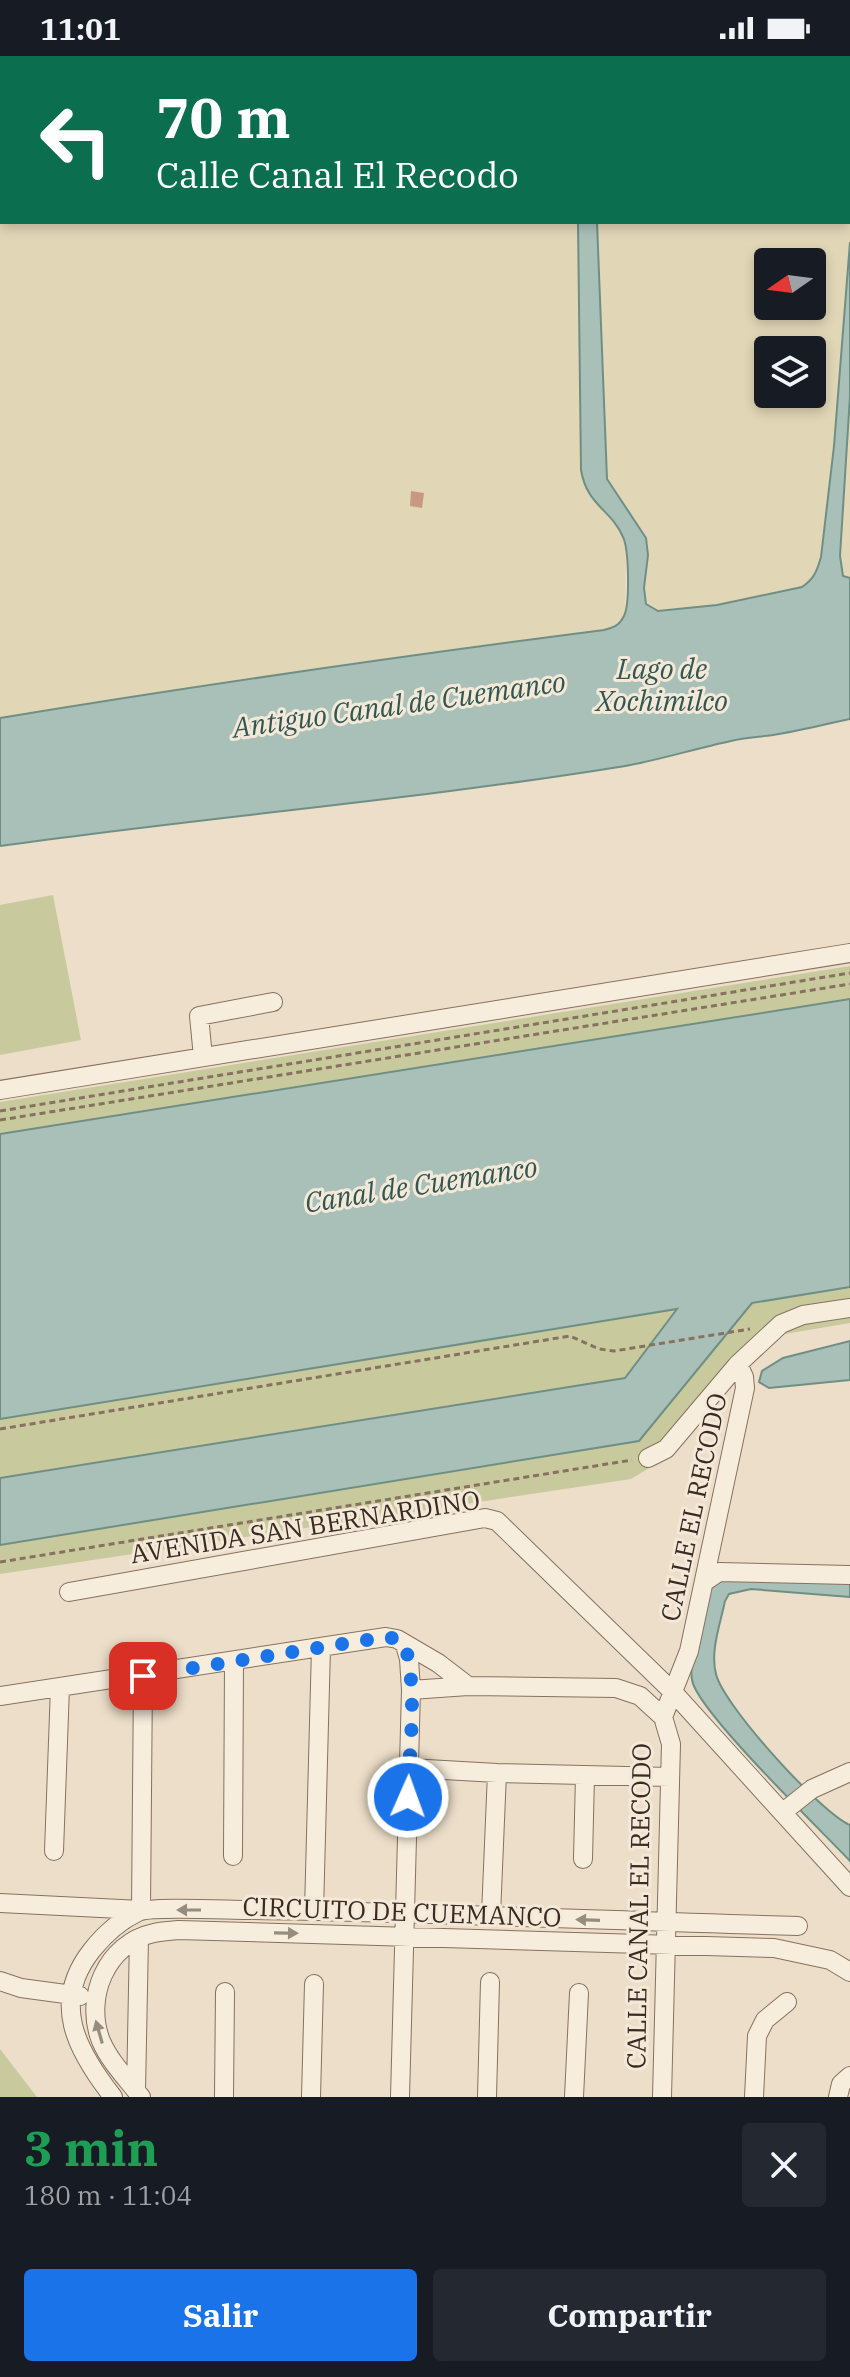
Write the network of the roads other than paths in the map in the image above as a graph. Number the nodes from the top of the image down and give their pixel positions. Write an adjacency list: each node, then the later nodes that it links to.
1 (850, 953): 3 (street)
2 (273, 1002): 3 (street)
3 (203, 1057): 4 (street)
4 (0, 1090)
5 (850, 1308): 6 (street, CALLE EL RECODO)
6 (738, 1364): 7 (street); 8 (street, CALLE EL RECODO)
7 (648, 1458)
8 (718, 1575): 9 (street); 18 (street, CALLE EL RECODO)
9 (850, 1575)
10 (69, 1592): 18 (street, AVENIDA SAN BERNARDINO)
11 (405, 1645): 12 (street); 15 (street); 17 (street)
12 (321, 1648): 13 (street); 33 (street)
13 (234, 1662): 14 (street); 28 (street)
14 (143, 1676): 16 (street); 32 (street)
15 (468, 1686): 17 (street, CALLE CANAL EL RECODO); 20 (street, CALLE CANAL EL RECODO)
16 (60, 1687): 19 (street); 27 (street)
17 (411, 1690): 21 (street)
18 (673, 1692): 20 (street, CALLE CANAL EL RECODO); 26 (street, AVENIDA SAN BERNARDINO)
19 (0, 1696)
20 (663, 1717): 25 (street, CALLE CANAL EL RECODO)
21 (409, 1768): 23 (street); 34 (street)
22 (850, 1772): 26 (street)
23 (497, 1773): 24 (street); 35 (street)
24 (585, 1776): 25 (street); 29 (street)
25 (670, 1777): 36 (street, CALLE CANAL EL RECODO)
26 (788, 1808): 30 (street, AVENIDA SAN BERNARDINO)
27 (54, 1851)
28 (233, 1856)
29 (583, 1859)
30 (850, 1887)
31 (0, 1903): 32 (street, CIRCUITO DE CUEMANCO)
32 (141, 1910): 33 (street, CIRCUITO DE CUEMANCO, one-way to 32); 47 (street)
33 (314, 1911): 34 (street, CIRCUITO DE CUEMANCO)
34 (404, 1914): 35 (street, CIRCUITO DE CUEMANCO); 38 (street)
35 (491, 1915): 36 (street, CIRCUITO DE CUEMANCO, one-way to 35)
36 (666, 1923): 37 (street, CIRCUITO DE CUEMANCO); 40 (street, CALLE CANAL EL RECODO)
37 (798, 1926)
38 (403, 1936): 39 (street, CIRCUITO DE CUEMANCO, one-way to 38); 40 (street, CIRCUITO DE CUEMANCO); 55 (street)
39 (139, 1938): 48 (street); 51 (street)
40 (666, 1945): 41 (street, CIRCUITO DE CUEMANCO); 58 (street, CALLE CANAL EL RECODO)
41 (850, 1972)
42 (0, 1981): 47 (street)
43 (490, 1982): 56 (street)
44 (314, 1984): 54 (street)
45 (225, 1992): 53 (street)
46 (579, 1993): 57 (street)
47 (70, 1994): 48 (street); 52 (street)
48 (94, 1998): 51 (street, one-way to 48)
49 (787, 2002): 59 (street)
50 (850, 2076): 60 (street)
51 (138, 2094)
52 (113, 2097)
53 (224, 2097)
54 (311, 2097)
55 (400, 2097)
56 (487, 2097)
57 (574, 2097)
58 (662, 2097)
59 (754, 2097)
60 (838, 2097)

